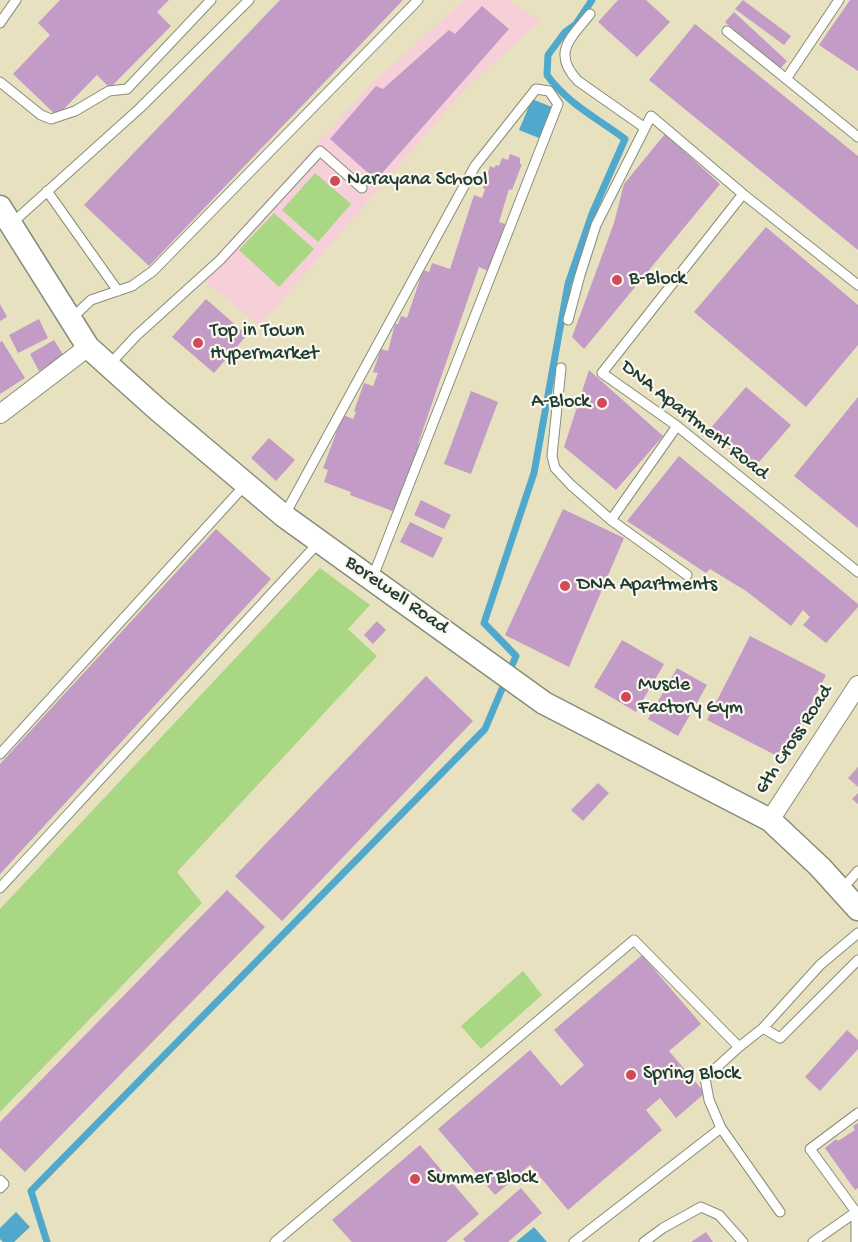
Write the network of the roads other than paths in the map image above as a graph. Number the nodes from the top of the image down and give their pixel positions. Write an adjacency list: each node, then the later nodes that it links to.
1 (16, 0): 7 (lane)
2 (211, 0): 10 (lane)
3 (249, 0): 14 (lane)
4 (418, 0): 18 (lane)
5 (839, 0): 9 (lane)
6 (590, 14): 11 (lane)
7 (0, 23)
8 (727, 31): 9 (lane)
9 (786, 79): 12 (lane)
10 (0, 82)
11 (645, 128): 15 (lane); 20 (lane)
12 (858, 137)
13 (362, 188): 22 (lane)
14 (47, 191): 16 (lane); 18 (lane)
15 (743, 194): 17 (lane); 25 (lane, DNA Apartment Road)
16 (5, 216): 19 (street, Borewell Road)
17 (858, 285)
18 (118, 291): 19 (lane)
19 (70, 319): 21 (street, Borewell Road)
20 (568, 320)
21 (88, 347): 22 (street, Borewell Road); 24 (street)
22 (110, 365): 26 (street, Borewell Road)
23 (561, 368): 28 (lane)
24 (0, 414)
25 (677, 426): 28 (lane); 30 (lane, DNA Apartment Road)
26 (246, 484): 27 (street, Borewell Road); 34 (lane)
27 (284, 516): 29 (street, Borewell Road); 32 (lane)
28 (611, 520): 31 (lane)
29 (320, 541): 32 (street, Borewell Road); 37 (lane)
30 (858, 572)
31 (687, 575)
32 (372, 579): 35 (street, Borewell Road)
33 (858, 685): 35 (street, 6th Cross Road)
34 (0, 754)
35 (770, 819): 38 (street, Borewell Road)
36 (858, 871): 38 (lane)
37 (0, 888)
38 (841, 890): 39 (street, Borewell Road)
39 (858, 909)
40 (858, 933): 42 (lane)
41 (858, 960): 42 (lane)
42 (763, 1028): 43 (lane)
43 (739, 1047): 45 (lane); 50 (lane)
44 (858, 1113): 49 (lane)
45 (722, 1128): 48 (lane); 51 (lane)
46 (0, 1180): 47 (lane)
47 (0, 1188)
48 (780, 1212)
49 (856, 1212): 54 (lane); 55 (lane)
50 (275, 1242)
51 (574, 1242)
52 (644, 1242): 53 (lane)
53 (743, 1242)
54 (813, 1242)
55 (856, 1242)

